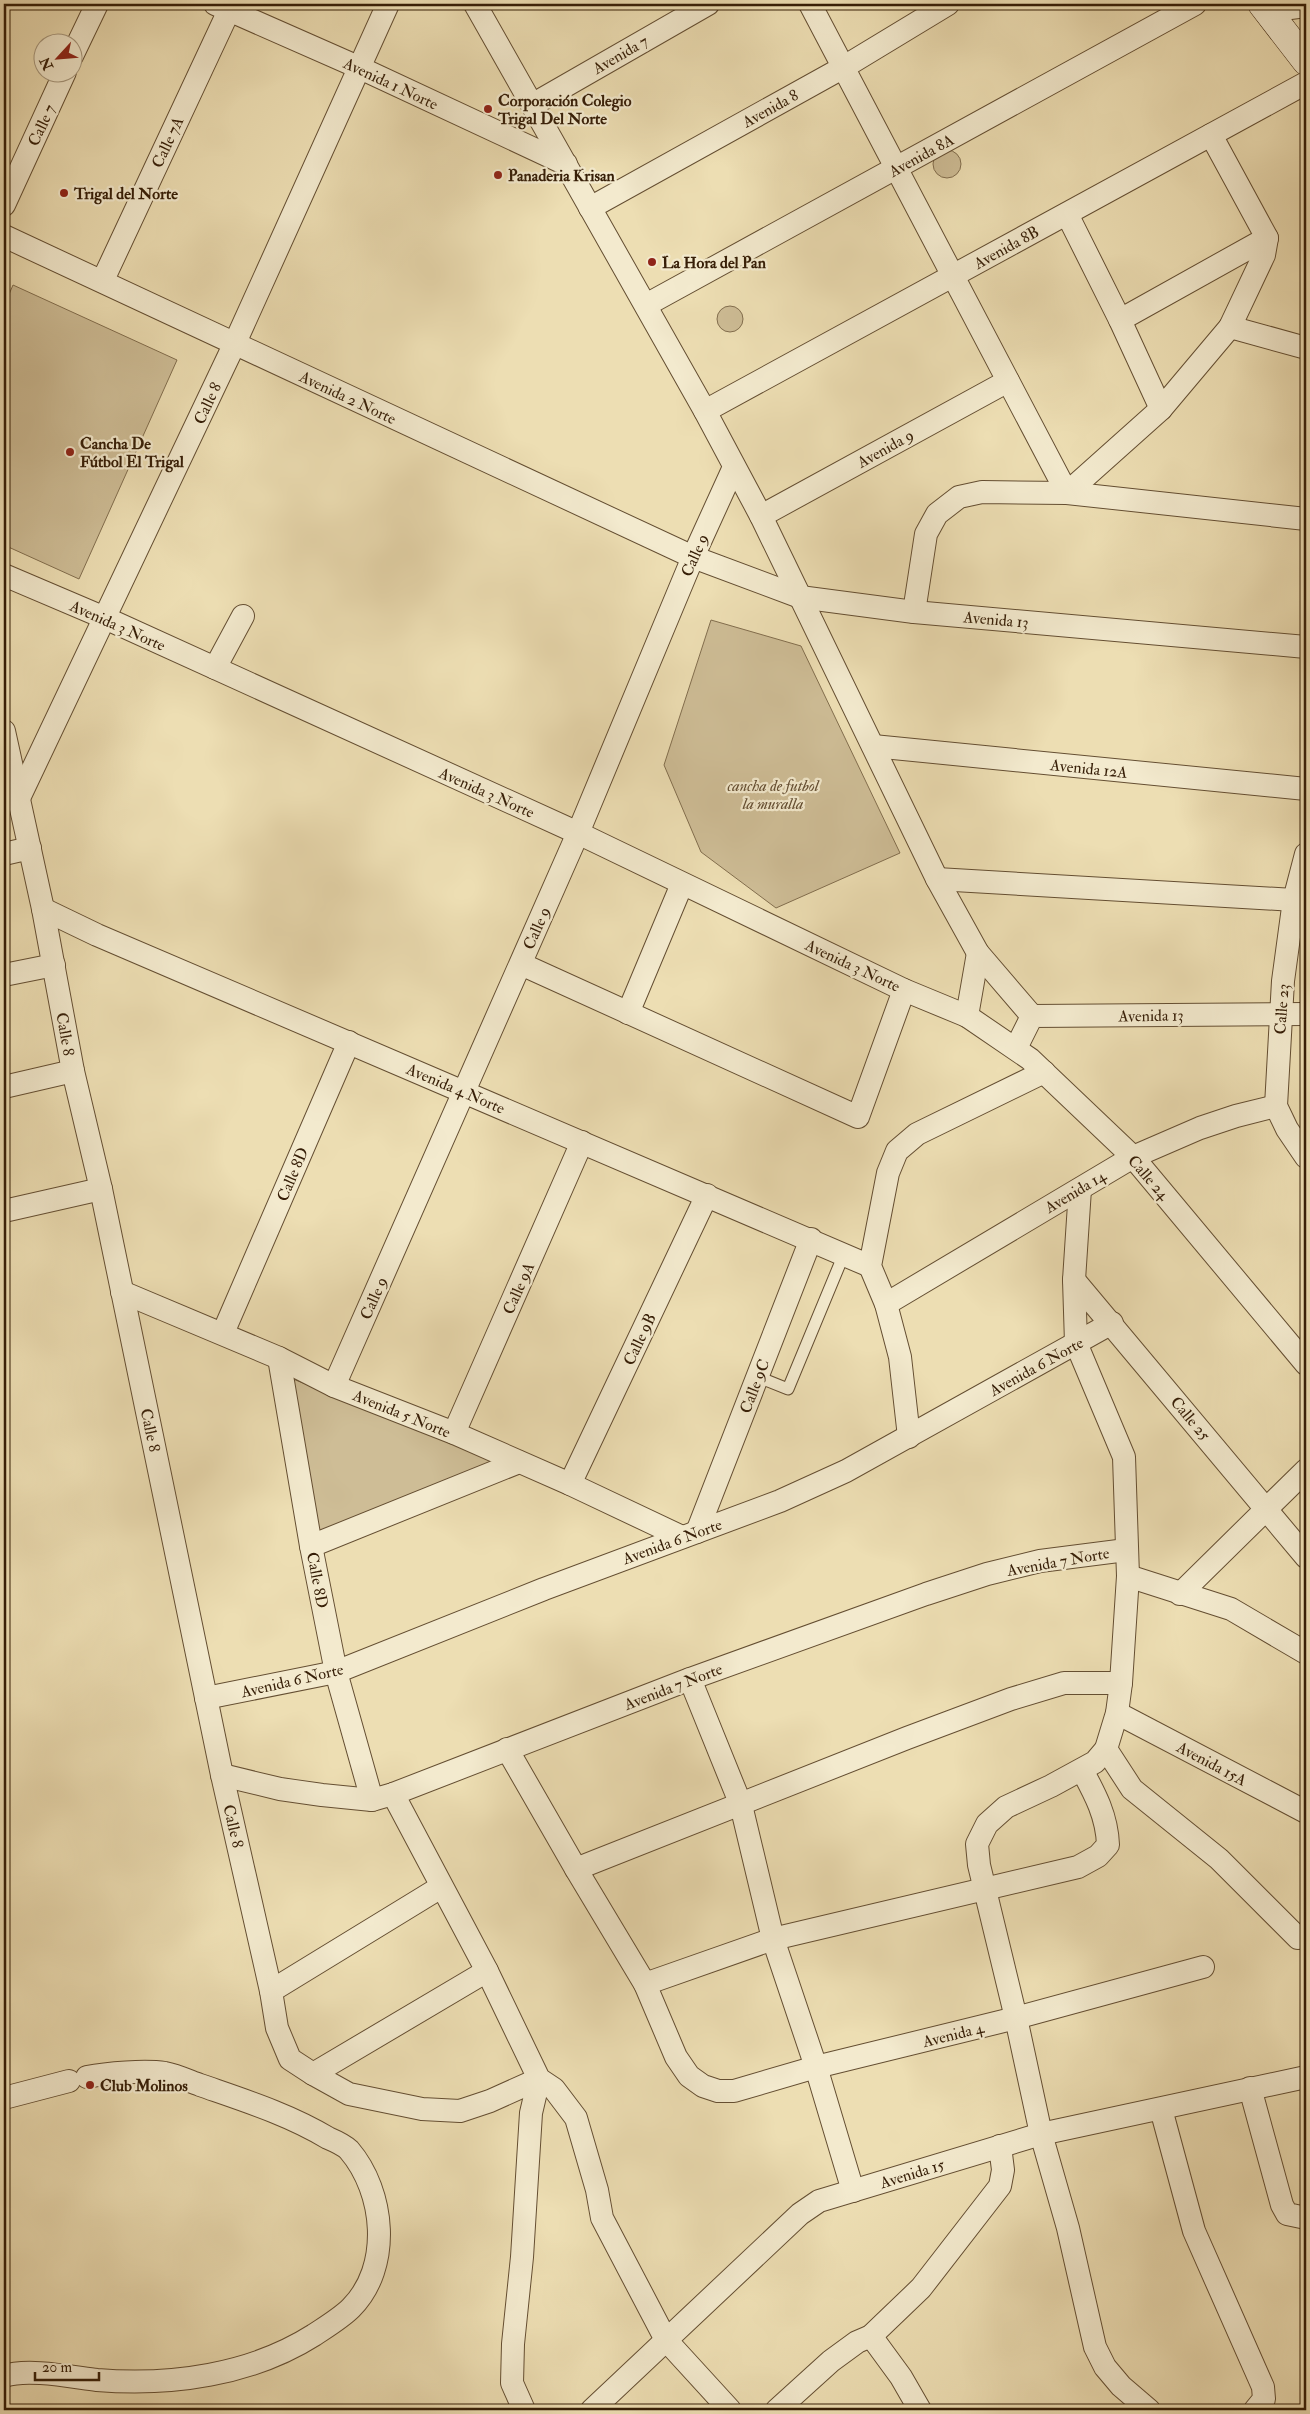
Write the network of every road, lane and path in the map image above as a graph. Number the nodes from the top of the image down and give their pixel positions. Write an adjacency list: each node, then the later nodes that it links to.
1 (97, 4): 11 (street)
2 (388, 4): 13 (street, Calle 8)
3 (475, 4): 17 (street)
4 (708, 4): 17 (street, Avenida 7)
5 (810, 4): 14 (street)
6 (948, 4): 14 (street, Avenida 8)
7 (1195, 4): 20 (street, Avenida 8A)
8 (225, 6): 13 (street, Avenida 1 Norte); 27 (street, Calle 7A)
9 (1306, 6): 10 (street)
10 (1264, 8): 12 (street)
11 (82, 35)
12 (1306, 61)
13 (358, 67): 19 (street, Avenida 1 Norte); 31 (street, Calle 8)
14 (844, 67): 20 (street); 22 (street, Avenida 8)
15 (60, 82): 21 (street, Calle 7)
16 (1306, 83): 18 (street, Avenida 8B)
17 (532, 105): 19 (street)
18 (1211, 135): 23 (street, Avenida 8B); 25 (street)
19 (566, 164): 22 (street)
20 (896, 168): 26 (street); 28 (street, Avenida 8A)
21 (4, 205)
22 (590, 208): 28 (street)
23 (1067, 214): 26 (street, Avenida 8B); 29 (street)
24 (4, 236): 27 (street, Avenida 2 Norte)
25 (1267, 238): 29 (street); 30 (street)
26 (953, 276): 33 (street); 35 (street, Avenida 8B)
27 (103, 280): 31 (street, Avenida 2 Norte)
28 (646, 305): 35 (street)
29 (1120, 320): 34 (street)
30 (1230, 327): 32 (street); 34 (street)
31 (234, 345): 40 (street, Avenida 2 Norte); 45 (street, Calle 8)
32 (1306, 348)
33 (1008, 381): 37 (street); 38 (street, Avenida 9)
34 (1162, 409): 37 (street)
35 (705, 410): 36 (street)
36 (734, 467): 38 (street); 40 (street, Calle 9)
37 (1067, 493): 39 (street); 43 (street)
38 (761, 516): 42 (street)
39 (1306, 519)
40 (693, 557): 42 (street, Avenida 13); 52 (street, Calle 9)
41 (4, 575): 45 (street, Avenida 3 Norte)
42 (800, 597): 43 (street, Avenida 13); 49 (street)
43 (914, 612): 46 (street, Avenida 13)
44 (242, 616): 47 (street)
45 (105, 618): 47 (street, Avenida 3 Norte); 51 (street, Calle 8)
46 (1306, 647)
47 (215, 668): 52 (street, Avenida 3 Norte)
48 (4, 730): 51 (street, Calle 8)
49 (873, 746): 50 (street, Avenida 12A); 56 (street)
50 (1306, 789)
51 (19, 798): 53 (street, Calle 8)
52 (578, 833): 57 (street, Avenida 3 Norte); 61 (street, Calle 9)
53 (30, 848): 54 (street); 59 (street, Calle 8)
54 (4, 854)
55 (1306, 854): 58 (street, Calle 23)
56 (937, 879): 58 (street); 60 (street)
57 (682, 884): 64 (street, Avenida 3 Norte); 65 (street)
58 (1294, 900): 66 (street, Calle 23)
59 (43, 909): 62 (street, Calle 8); 70 (street, Avenida 4 Norte)
60 (978, 953): 68 (street); 69 (street)
61 (520, 964): 65 (street); 75 (street, Calle 9)
62 (54, 965): 63 (street); 72 (street, Calle 8)
63 (4, 975)
64 (904, 990): 65 (street); 68 (street, Avenida 3 Norte)
65 (628, 1013)
66 (1280, 1013): 67 (street, Avenida 13); 69 (street, Avenida 13); 76 (street, Calle 23)
67 (1306, 1014)
68 (967, 1016): 71 (street, Calle 24)
69 (1032, 1016): 71 (street)
70 (349, 1042): 75 (street, Avenida 4 Norte); 91 (street, Calle 8D)
71 (1016, 1048): 73 (street, Calle 24)
72 (73, 1071): 74 (street); 81 (street, Calle 8)
73 (1044, 1072): 78 (street, Calle 24); 86 (street)
74 (4, 1087)
75 (464, 1091): 77 (street, Avenida 4 Norte); 96 (street, Calle 9)
76 (1276, 1106): 78 (street, Avenida 14); 79 (street, Calle 23)
77 (582, 1142): 82 (street, Avenida 4 Norte); 97 (street, Calle 9A)
78 (1133, 1157): 80 (street, Avenida 14); 94 (street, Calle 24)
79 (1306, 1157)
80 (1080, 1188): 87 (street); 89 (street, Avenida 14)
81 (101, 1189): 83 (street); 88 (street, Calle 8)
82 (707, 1195): 84 (street, Avenida 4 Norte); 101 (street, Calle 9B)
83 (4, 1211)
84 (811, 1240): 85 (street, Avenida 4 Norte); 95 (street, Calle 9C)
85 (844, 1254): 86 (street, Avenida 4 Norte); 95 (lane)
86 (870, 1266): 89 (street)
87 (1074, 1280): 90 (street, Calle 25); 92 (street)
88 (122, 1292): 91 (street, Avenida 5 Norte); 113 (street, Calle 8)
89 (886, 1304): 98 (street)
90 (1112, 1323): 92 (street, Avenida 6 Norte); 102 (street, Calle 25)
91 (223, 1333): 93 (street, Avenida 5 Norte)
92 (1076, 1343): 98 (street, Avenida 6 Norte); 105 (street)
93 (279, 1358): 96 (street, Avenida 5 Norte); 104 (street, Calle 8D)
94 (1306, 1364)
95 (758, 1377): 103 (street, Calle 9C)
96 (334, 1386): 97 (street, Avenida 5 Norte)
97 (454, 1434): 99 (street, Avenida 5 Norte)
98 (909, 1437): 103 (street, Avenida 6 Norte)
99 (519, 1462): 101 (street, Avenida 5 Norte); 104 (street)
100 (1306, 1470): 102 (street)
101 (570, 1484): 103 (street, Avenida 5 Norte)
102 (1266, 1507): 106 (street, Calle 25); 108 (street)
103 (690, 1534): 110 (street, Avenida 6 Norte)
104 (311, 1546): 110 (street, Calle 8D)
105 (1126, 1550): 107 (street); 111 (street, Avenida 7 Norte)
106 (1306, 1557)
107 (1128, 1576): 108 (street); 112 (street)
108 (1180, 1594): 109 (street)
109 (1306, 1653)
110 (336, 1672): 113 (street, Avenida 6 Norte); 120 (street, Calle 8D)
111 (690, 1679): 115 (street, Avenida 7 Norte); 121 (street)
112 (1122, 1683): 114 (street); 121 (street)
113 (206, 1698): 118 (street, Calle 8)
114 (1117, 1713): 116 (street); 122 (street, Avenida 15A)
115 (507, 1748): 119 (street, Avenida 7 Norte); 123 (street)
116 (1106, 1749): 117 (street); 126 (street)
117 (1082, 1770): 125 (street); 125 (street)
118 (222, 1775): 120 (street, Avenida 7 Norte); 131 (street, Calle 8)
119 (393, 1794): 120 (street, Avenida 7 Norte); 124 (street)
120 (372, 1800)
121 (741, 1806): 123 (street); 127 (street)
122 (1306, 1812)
123 (576, 1869): 130 (street)
124 (441, 1887): 129 (street); 131 (street)
125 (984, 1889): 127 (street); 132 (street)
126 (1298, 1938)
127 (773, 1939): 130 (street); 133 (street)
128 (1202, 1967): 132 (street, Avenida 4)
129 (488, 1971): 134 (street); 136 (street)
130 (645, 1984): 133 (street, Avenida 4)
131 (271, 1991): 134 (street, Calle 8)
132 (1016, 2018): 133 (street, Avenida 4); 140 (street)
133 (816, 2067): 142 (street)
134 (313, 2074): 136 (street)
135 (1306, 2077): 137 (street, Avenida 15)
136 (539, 2079): 145 (street); 147 (street)
137 (1250, 2088): 139 (street, Avenida 15); 143 (street)
138 (4, 2098): 146 (street)
139 (1161, 2109): 140 (street, Avenida 15); 153 (street)
140 (1041, 2134): 141 (street, Avenida 15); 152 (street)
141 (1000, 2146): 142 (street, Avenida 15); 144 (street)
142 (853, 2191): 145 (street, Avenida 15)
143 (1306, 2218)
144 (871, 2336): 150 (street); 151 (street)
145 (666, 2340): 148 (street, Avenida 15); 149 (street)
146 (4, 2376)
147 (524, 2410)
148 (592, 2410)
149 (730, 2410)
150 (777, 2410)
151 (920, 2410)
152 (1149, 2410)
153 (1255, 2410)

